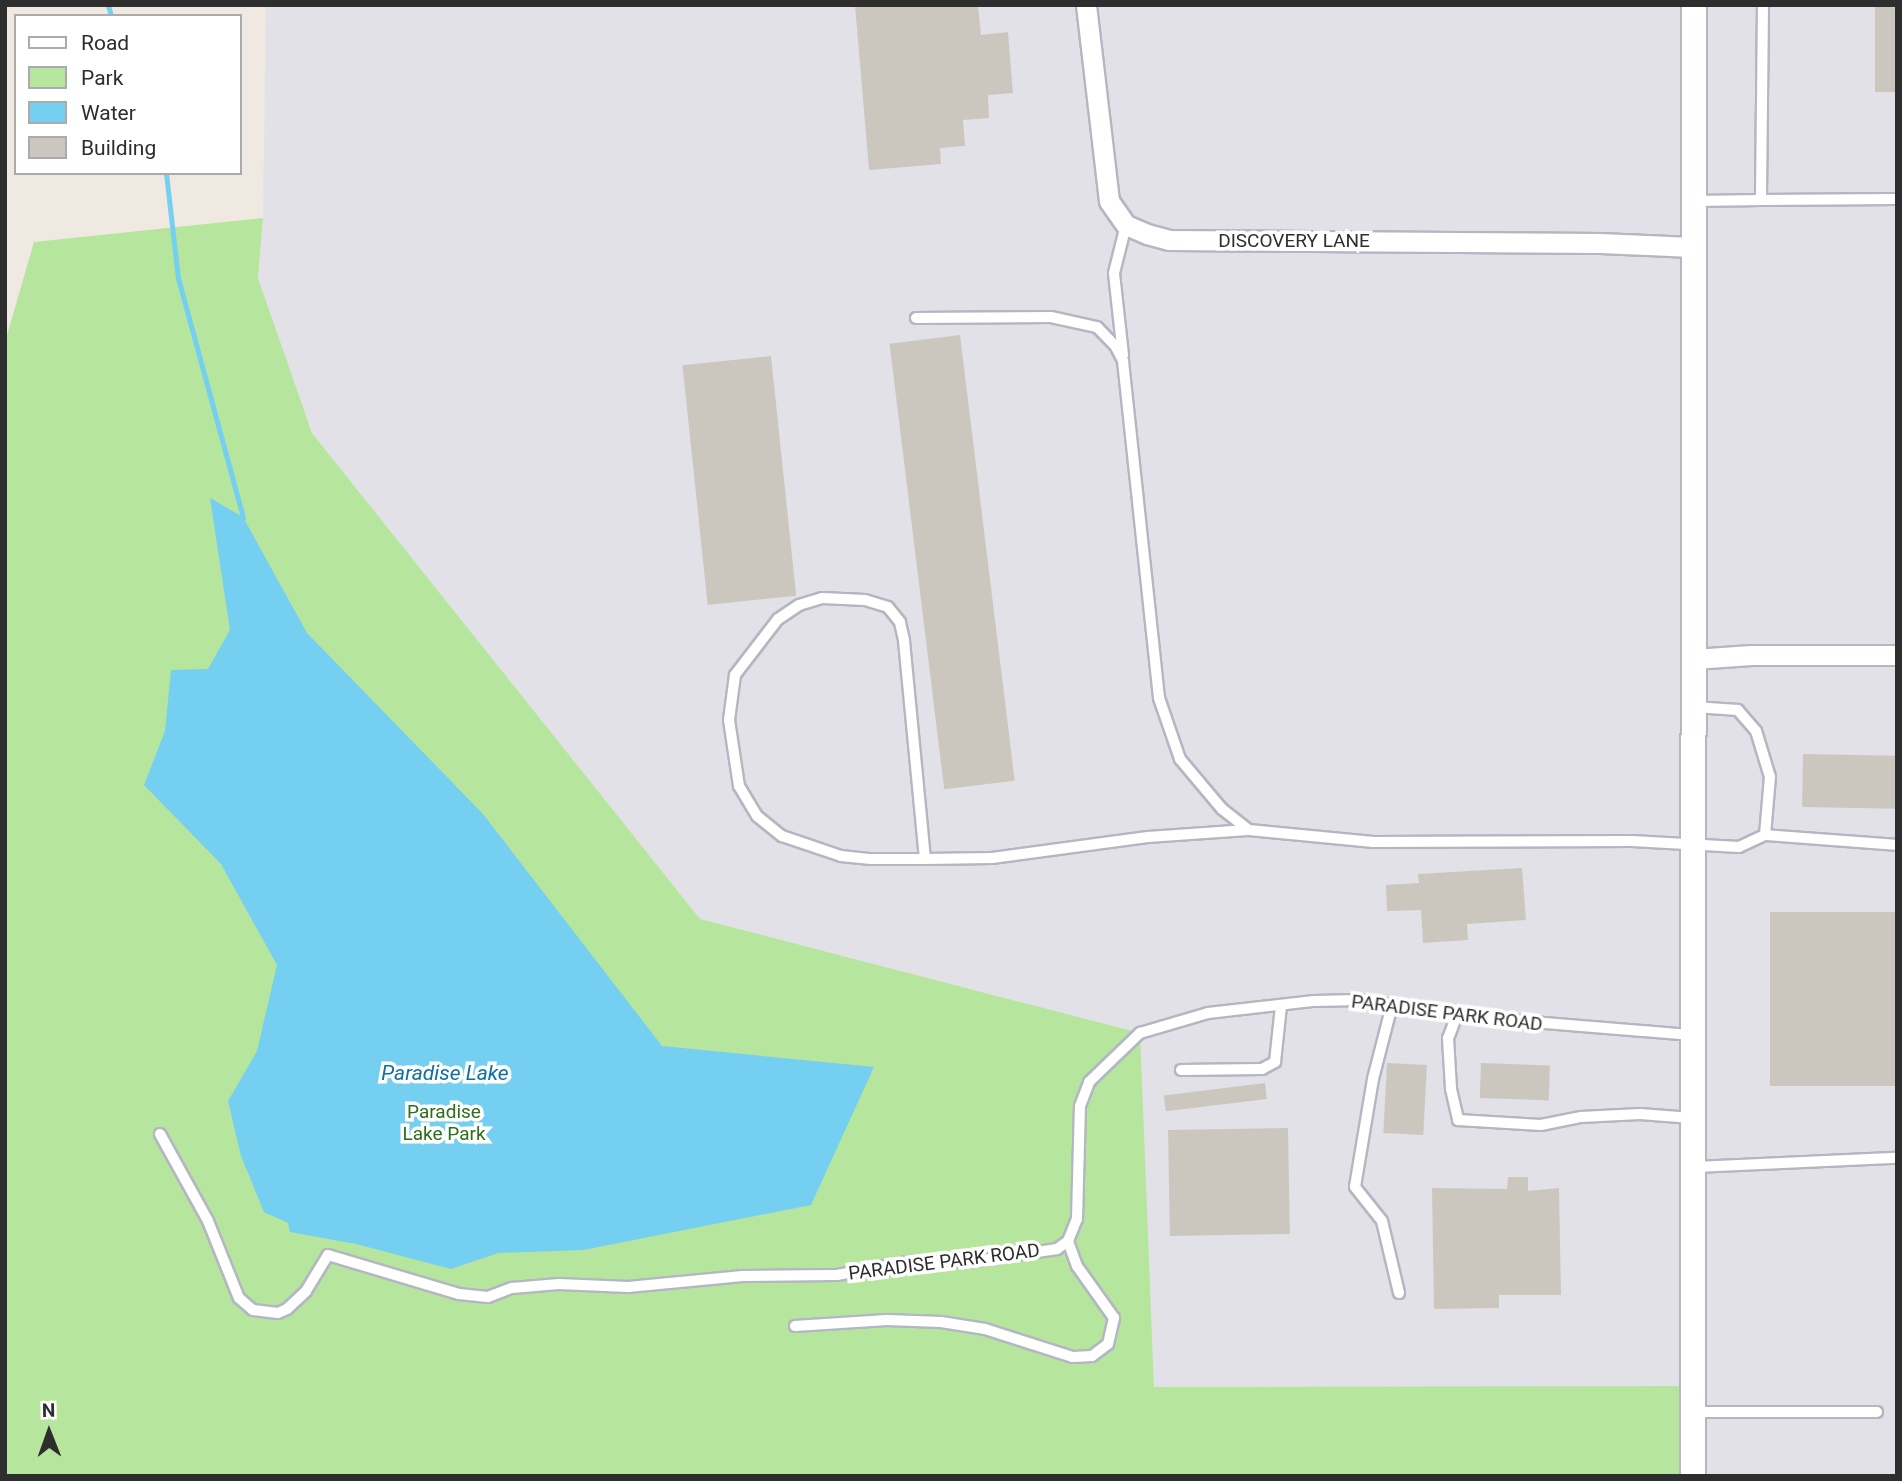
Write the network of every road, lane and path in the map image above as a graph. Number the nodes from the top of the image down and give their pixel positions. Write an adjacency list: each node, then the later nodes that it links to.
1 (1086, 5): 7 (street)
2 (1694, 5): 6 (street)
3 (1763, 5): 4 (lane)
4 (1761, 200): 5 (lane); 6 (lane)
5 (1897, 200)
6 (1693, 201): 8 (street)
7 (1126, 225): 8 (street, DISCOVERY LANE); 10 (lane)
8 (1692, 247): 12 (street)
9 (916, 318): 10 (lane)
10 (1123, 361): 14 (lane)
11 (1897, 655): 12 (street)
12 (1694, 659): 13 (street)
13 (1693, 707): 15 (lane); 16 (street)
14 (1249, 830): 16 (lane); 18 (lane)
15 (1765, 835): 16 (lane); 17 (lane)
16 (1692, 844): 22 (street)
17 (1897, 845)
18 (925, 859): 18 (lane)
19 (1392, 1005): 20 (lane, PARADISE PARK ROAD); 21 (lane, PARADISE PARK ROAD); 29 (lane)
20 (1281, 1006): 23 (lane); 28 (lane, PARADISE PARK ROAD)
21 (1457, 1015): 22 (lane, PARADISE PARK ROAD); 24 (lane)
22 (1693, 1035): 24 (street)
23 (1181, 1070)
24 (1693, 1118): 27 (street)
25 (160, 1134): 28 (lane, PARADISE PARK ROAD)
26 (1897, 1158): 27 (lane)
27 (1693, 1167): 31 (street)
28 (1068, 1241): 30 (lane)
29 (1399, 1293)
30 (795, 1326)
31 (1693, 1412): 32 (lane); 33 (street)
32 (1877, 1412)
33 (1693, 1476)

